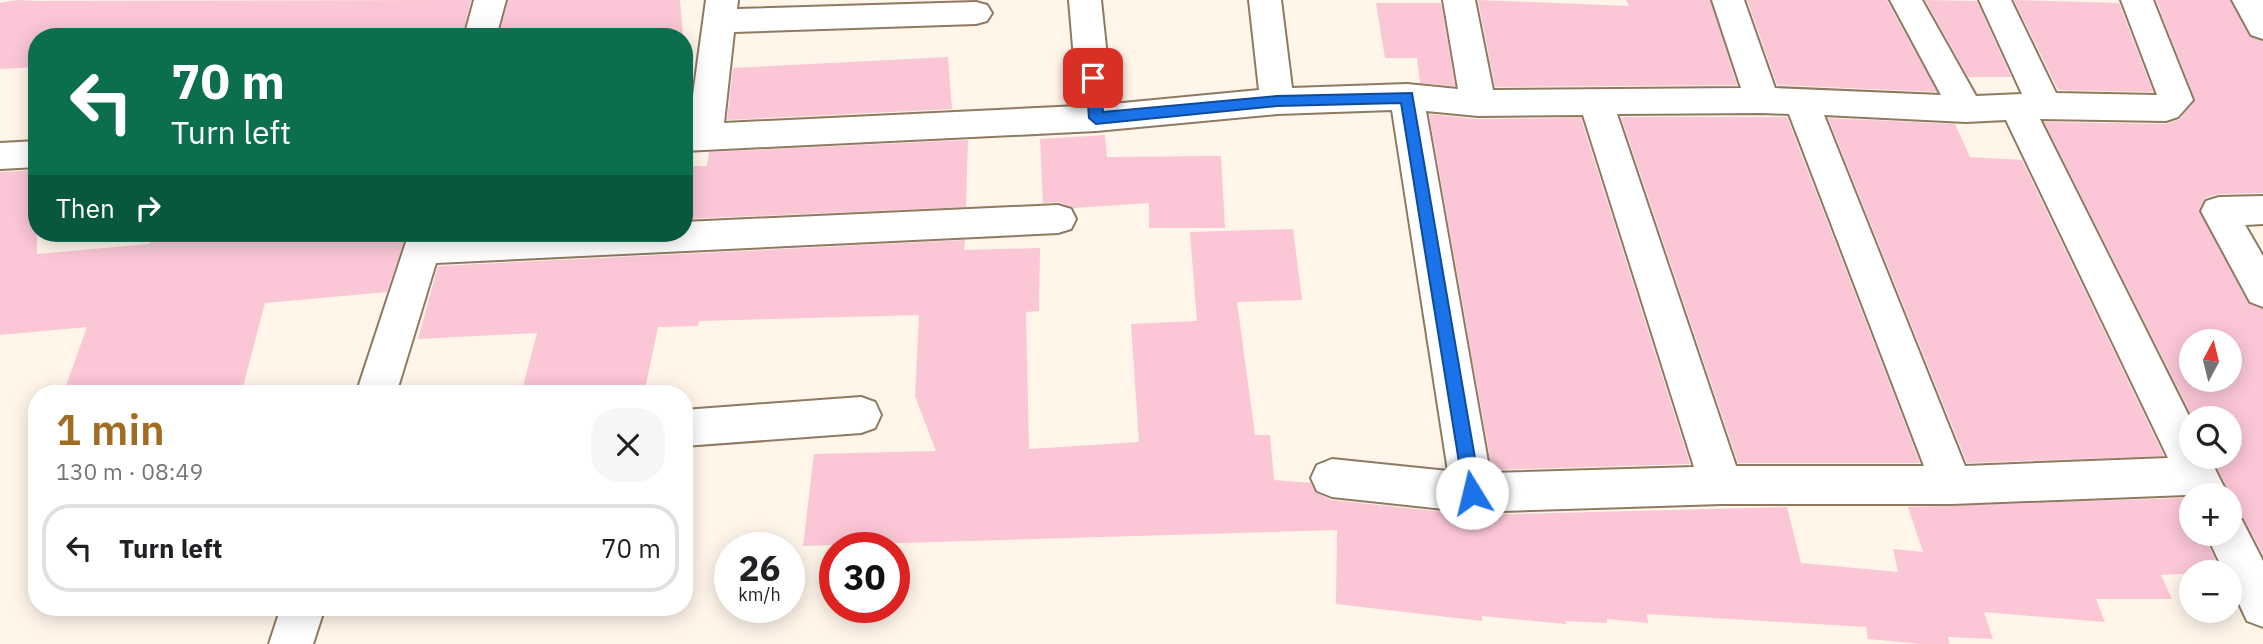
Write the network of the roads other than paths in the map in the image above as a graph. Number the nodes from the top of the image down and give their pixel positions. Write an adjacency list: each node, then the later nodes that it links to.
1 (490, 0): 13 (street)
2 (1085, 0): 22 (street)
3 (1265, 0): 16 (street)
4 (1459, 0): 18 (street)
5 (1728, 0): 15 (street)
6 (1906, 0): 21 (street)
7 (1995, 0): 20 (street)
8 (2137, 0): 20 (street)
9 (2248, 0): 12 (street)
10 (721, 10): 11 (street); 23 (street)
11 (976, 13)
12 (2263, 27)
13 (482, 28)
14 (1407, 97): 16 (street); 18 (street); 39 (street)
15 (1762, 100): 17 (street); 19 (street)
16 (1277, 101): 22 (street)
17 (1801, 101): 21 (street); 37 (street)
18 (1478, 103): 19 (street)
19 (1597, 104): 36 (street)
20 (2031, 106): 21 (street); 35 (street)
21 (1966, 109)
22 (1096, 118): 23 (street)
23 (694, 137)
24 (28, 154): 25 (street)
25 (0, 156)
26 (2263, 209): 30 (street)
27 (1058, 219): 28 (street)
28 (693, 232)
29 (425, 242): 31 (street)
30 (2263, 291)
31 (379, 385)
32 (861, 415): 33 (street)
33 (693, 427)
34 (1332, 478): 39 (street)
35 (2201, 483)
36 (1721, 485): 37 (street); 39 (street)
37 (1952, 485): 38 (street)
38 (2179, 485)
39 (1472, 493)
40 (2233, 546): 41 (street)
41 (2263, 606)
42 (300, 616): 43 (street)
43 (290, 644)

